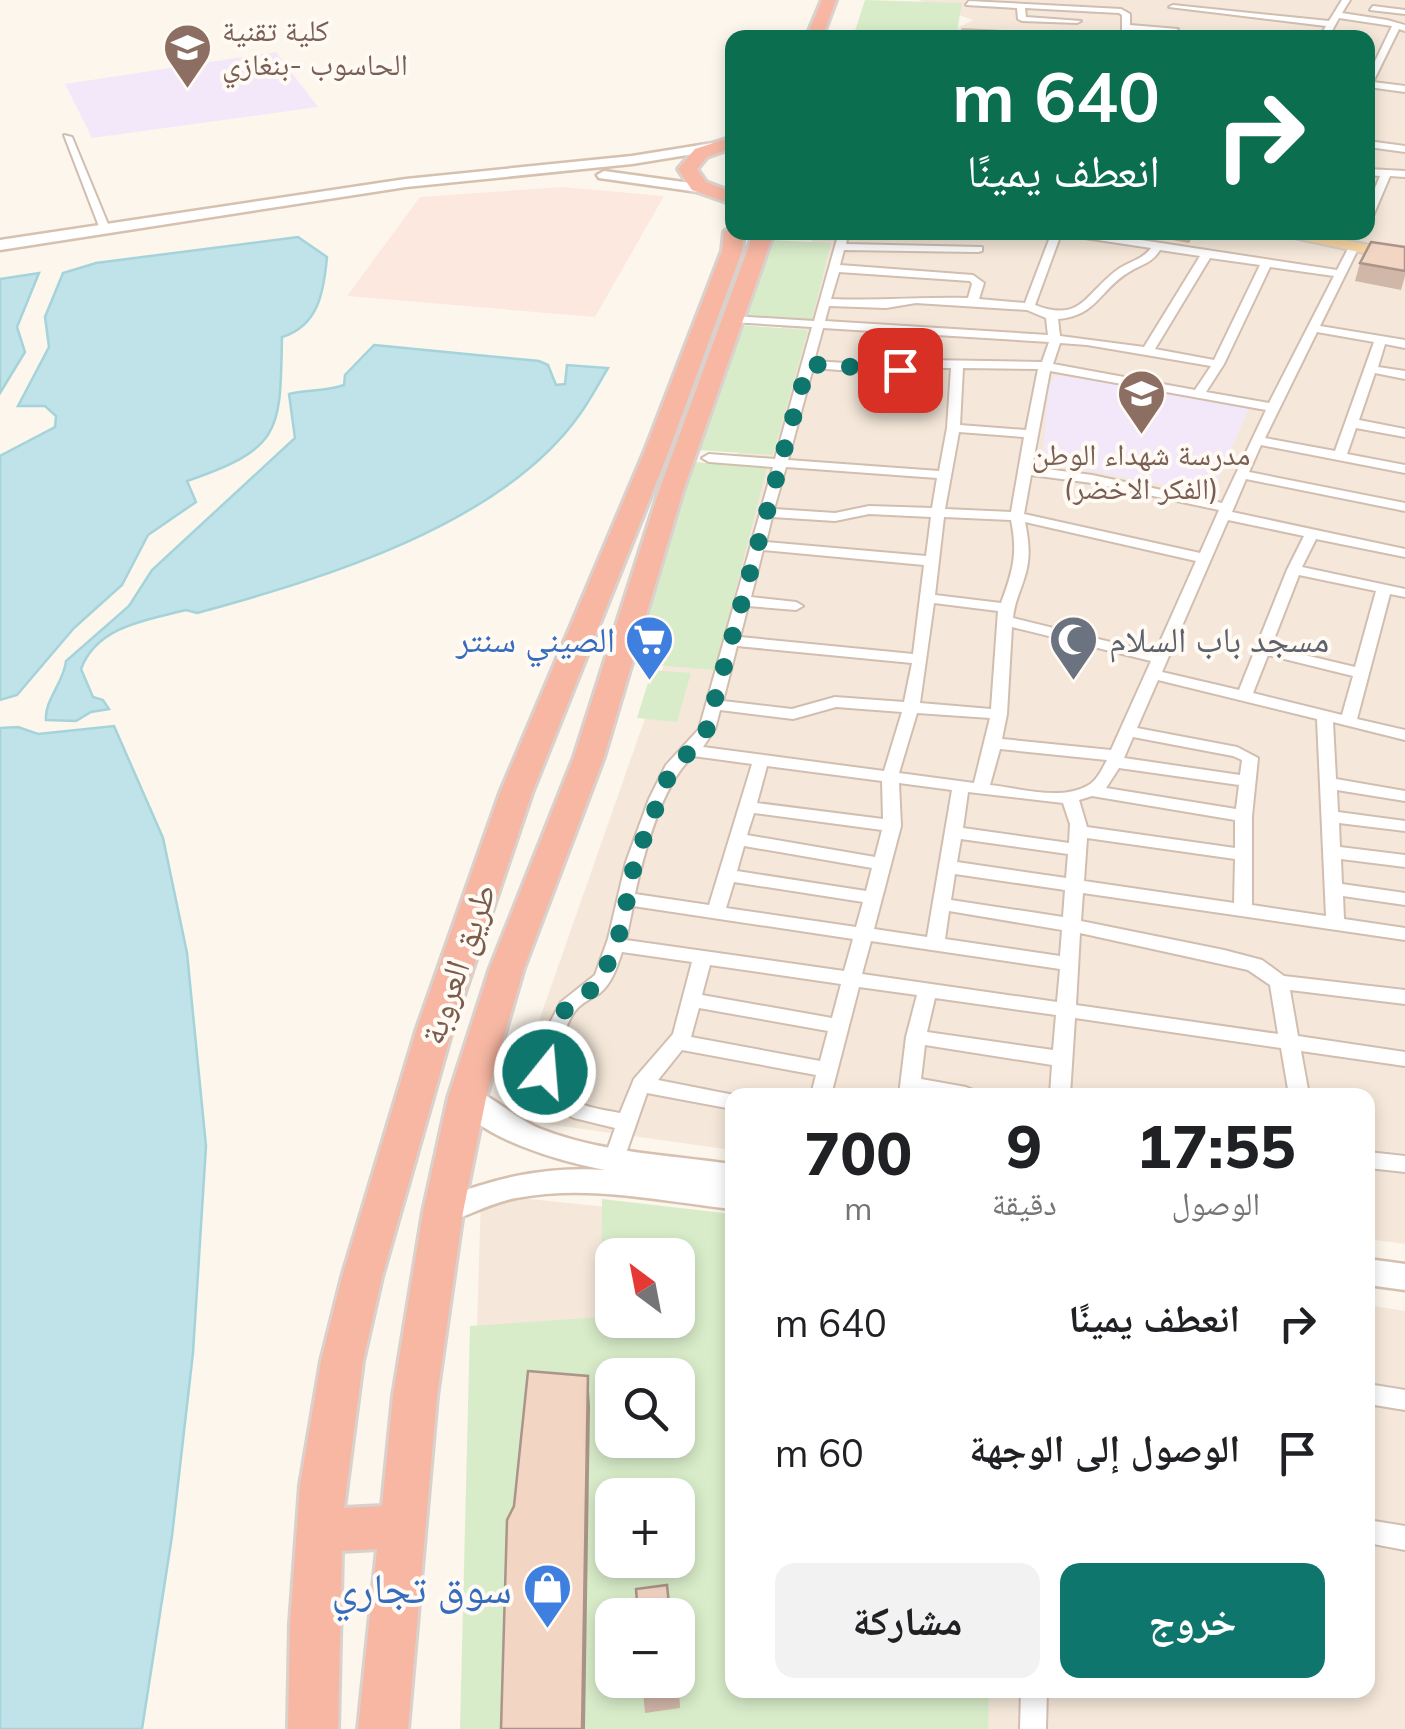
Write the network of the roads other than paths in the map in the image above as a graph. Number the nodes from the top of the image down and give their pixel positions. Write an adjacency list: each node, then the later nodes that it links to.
1 (829, 0): 12 (highway)
2 (842, 0): 13 (highway)
3 (969, 2): 6 (street); 14 (street)
4 (1344, 2): 8 (street); 9 (street)
5 (1174, 4): 7 (street); 16 (street)
6 (1021, 5): 10 (street); 15 (street)
7 (1224, 5): 9 (street)
8 (1405, 12)
9 (1333, 20): 11 (street); 17 (street)
10 (1077, 21)
11 (1400, 28): 18 (street)
12 (817, 30)
13 (832, 30)
14 (964, 30)
15 (1126, 30)
16 (1174, 30)
17 (1327, 30)
18 (1389, 40): 19 (street); 20 (street)
19 (1405, 42)
20 (1375, 69)
21 (1375, 85): 22 (street)
22 (1405, 88)
23 (1405, 132): 28 (street)
24 (67, 138): 35 (street)
25 (725, 144): 27 (highway)
26 (1375, 145): 28 (street)
27 (713, 147): 32 (highway); 35 (main road)
28 (1402, 148)
29 (1375, 172): 30 (street)
30 (1386, 173): 31 (street); 33 (street)
31 (1405, 174)
32 (707, 190): 34 (highway, طريق العروبة); 49 (main road)
33 (1375, 199)
34 (725, 210)
35 (105, 229): 45 (main road)
36 (734, 240): 120 (highway, طريق العروبة)
37 (761, 240): 61 (highway, طريق العروبة)
38 (842, 240): 48 (street); 53 (street)
39 (979, 240): 48 (street)
40 (1054, 240): 59 (street)
41 (1114, 240): 46 (street)
42 (1356, 240): 54 (street)
43 (1359, 240): 51 (main road)
44 (1361, 240): 47 (main road)
45 (0, 245)
46 (1157, 247): 50 (street); 60 (street)
47 (1405, 248)
48 (978, 249): 55 (street)
49 (0, 253)
50 (1207, 254): 52 (street); 68 (street)
51 (1405, 257)
52 (1266, 264): 54 (street); 71 (street)
53 (834, 268): 55 (street); 56 (street)
54 (1339, 274): 63 (street)
55 (973, 278): 57 (street)
56 (824, 302): 57 (street); 62 (street)
57 (972, 302): 58 (street)
58 (996, 304): 59 (street); 64 (street)
59 (1029, 307): 60 (street)
60 (1052, 316): 65 (street)
61 (732, 319): 62 (street); 122 (highway, طريق العروبة)
62 (818, 326): 64 (street); 69 (street)
63 (1313, 328): 66 (street); 76 (street)
64 (993, 337): 65 (street)
65 (1054, 339): 68 (street); 72 (street)
66 (1381, 340): 67 (street); 73 (street)
67 (1405, 344)
68 (1148, 350): 71 (street)
69 (808, 364): 70 (street); 84 (street)
70 (956, 364): 72 (street); 78 (street)
71 (1218, 364): 75 (street)
72 (1044, 366): 75 (street); 79 (street)
73 (1370, 369): 74 (street); 77 (street)
74 (1405, 375)
75 (1199, 394): 76 (street)
76 (1274, 408): 81 (street)
77 (1352, 422): 80 (street); 82 (street)
78 (953, 428): 79 (street); 88 (street)
79 (1031, 434): 86 (street)
80 (1405, 434)
81 (1257, 440): 82 (street); 87 (street)
82 (1340, 456): 85 (street)
83 (708, 458): 84 (street)
84 (781, 463): 88 (street); 92 (street)
85 (1405, 469)
86 (1025, 470): 91 (street); 93 (street)
87 (1244, 474): 89 (street); 91 (street)
88 (945, 476): 90 (street)
89 (1405, 508)
90 (938, 512): 92 (street); 93 (street); 98 (street)
91 (1226, 512): 94 (street); 97 (street)
92 (767, 513): 95 (street)
93 (1017, 516): 97 (street); 105 (street)
94 (1312, 534): 96 (street); 99 (street)
95 (758, 545): 98 (street); 103 (street)
96 (1405, 553)
97 (1204, 558): 109 (street)
98 (932, 561): 102 (street)
99 (1294, 570): 100 (street); 107 (street)
100 (1384, 589): 101 (street); 110 (street)
101 (1405, 593)
102 (928, 598): 105 (street); 108 (street)
103 (742, 601): 104 (street); 106 (street)
104 (796, 606)
105 (1006, 615): 109 (street); 114 (street)
106 (732, 641): 108 (street); 112 (street)
107 (1262, 649): 110 (street); 111 (street)
108 (920, 659): 113 (street)
109 (1157, 667): 111 (street); 117 (street)
110 (1361, 673): 116 (street)
111 (1245, 694): 115 (street)
112 (714, 705): 113 (street); 121 (street)
113 (911, 708): 114 (street); 125 (street)
114 (999, 714): 119 (street)
115 (1325, 714): 116 (street); 127 (street)
116 (1349, 720): 118 (street)
117 (1130, 732): 124 (street); 126 (street)
118 (1405, 735)
119 (993, 743): 124 (street); 128 (street)
120 (532, 750): 122 (highway); 194 (highway, طريق العروبة)
121 (692, 751): 123 (street); 150 (street)
122 (589, 757): 180 (highway, طريق العروبة)
123 (761, 760): 125 (street); 132 (street)
124 (1116, 760): 126 (street); 129 (street)
125 (890, 778): 128 (street); 135 (street)
126 (1248, 781): 133 (street)
127 (1328, 782): 130 (street); 134 (street)
128 (971, 788): 131 (street); 137 (street)
129 (1092, 791): 131 (street); 133 (street)
130 (1405, 796)
131 (1070, 798): 139 (street)
132 (747, 807): 135 (street); 138 (street)
133 (1244, 816): 141 (street)
134 (1329, 816): 136 (street); 140 (street)
135 (892, 826): 143 (street)
136 (1405, 826)
137 (954, 832): 139 (street); 144 (street)
138 (738, 840): 143 (street); 145 (street)
139 (1078, 840): 141 (street); 146 (street)
140 (1332, 852): 142 (street); 147 (street)
141 (1244, 855): 152 (street)
142 (1405, 861)
143 (882, 864): 148 (street)
144 (948, 867): 146 (street); 151 (street)
145 (727, 875): 148 (street); 153 (street)
146 (1074, 885): 152 (street); 154 (street)
147 (1332, 888): 149 (street); 155 (street)
148 (873, 898): 156 (street)
149 (1405, 898)
150 (626, 899): 153 (street); 159 (street)
151 (941, 904): 154 (street); 158 (street)
152 (1244, 908): 155 (street)
153 (716, 912): 156 (street)
154 (1072, 925): 161 (street); 163 (street)
155 (1335, 925): 157 (street)
156 (864, 934): 158 (street); 162 (street)
157 (1405, 934)
158 (935, 944): 161 (street)
159 (616, 945): 160 (street); 182 (street)
160 (702, 959): 162 (street); 166 (street)
161 (1069, 964): 167 (street)
162 (852, 980): 164 (street); 168 (street)
163 (1279, 982): 165 (street); 171 (street)
164 (927, 991): 167 (street); 169 (street)
165 (1405, 997)
166 (692, 1000): 168 (street); 170 (street)
167 (1066, 1013): 171 (street); 172 (street)
168 (840, 1026): 174 (street)
169 (916, 1037): 172 (street); 177 (street)
170 (679, 1042): 174 (street); 175 (street)
171 (1290, 1046): 173 (street); 179 (street)
172 (1063, 1059): 178 (street)
173 (1405, 1059)
174 (828, 1070): 176 (street)
175 (642, 1084): 181 (street); 182 (street)
176 (824, 1088)
177 (910, 1088)
178 (1061, 1088)
179 (1298, 1088)
180 (467, 1098): 183 (main road); 188 (highway, طريق العروبة)
181 (725, 1101)
182 (626, 1122): 183 (street)
183 (614, 1159): 186 (main road)
184 (1375, 1161): 185 (street)
185 (1405, 1164)
186 (725, 1175)
187 (725, 1197): 188 (main road)
188 (443, 1212): 193 (highway, طريق العروبة)
189 (1375, 1273): 190 (main road)
190 (1405, 1277)
191 (1375, 1395): 192 (street)
192 (1405, 1400)
193 (404, 1518): 194 (highway); 199 (highway, طريق العروبة)
194 (319, 1522): 198 (highway, طريق العروبة)
195 (1375, 1533): 196 (street)
196 (1405, 1538)
197 (1034, 1698): 200 (street)
198 (313, 1729)
199 (383, 1729)
200 (1033, 1729)

